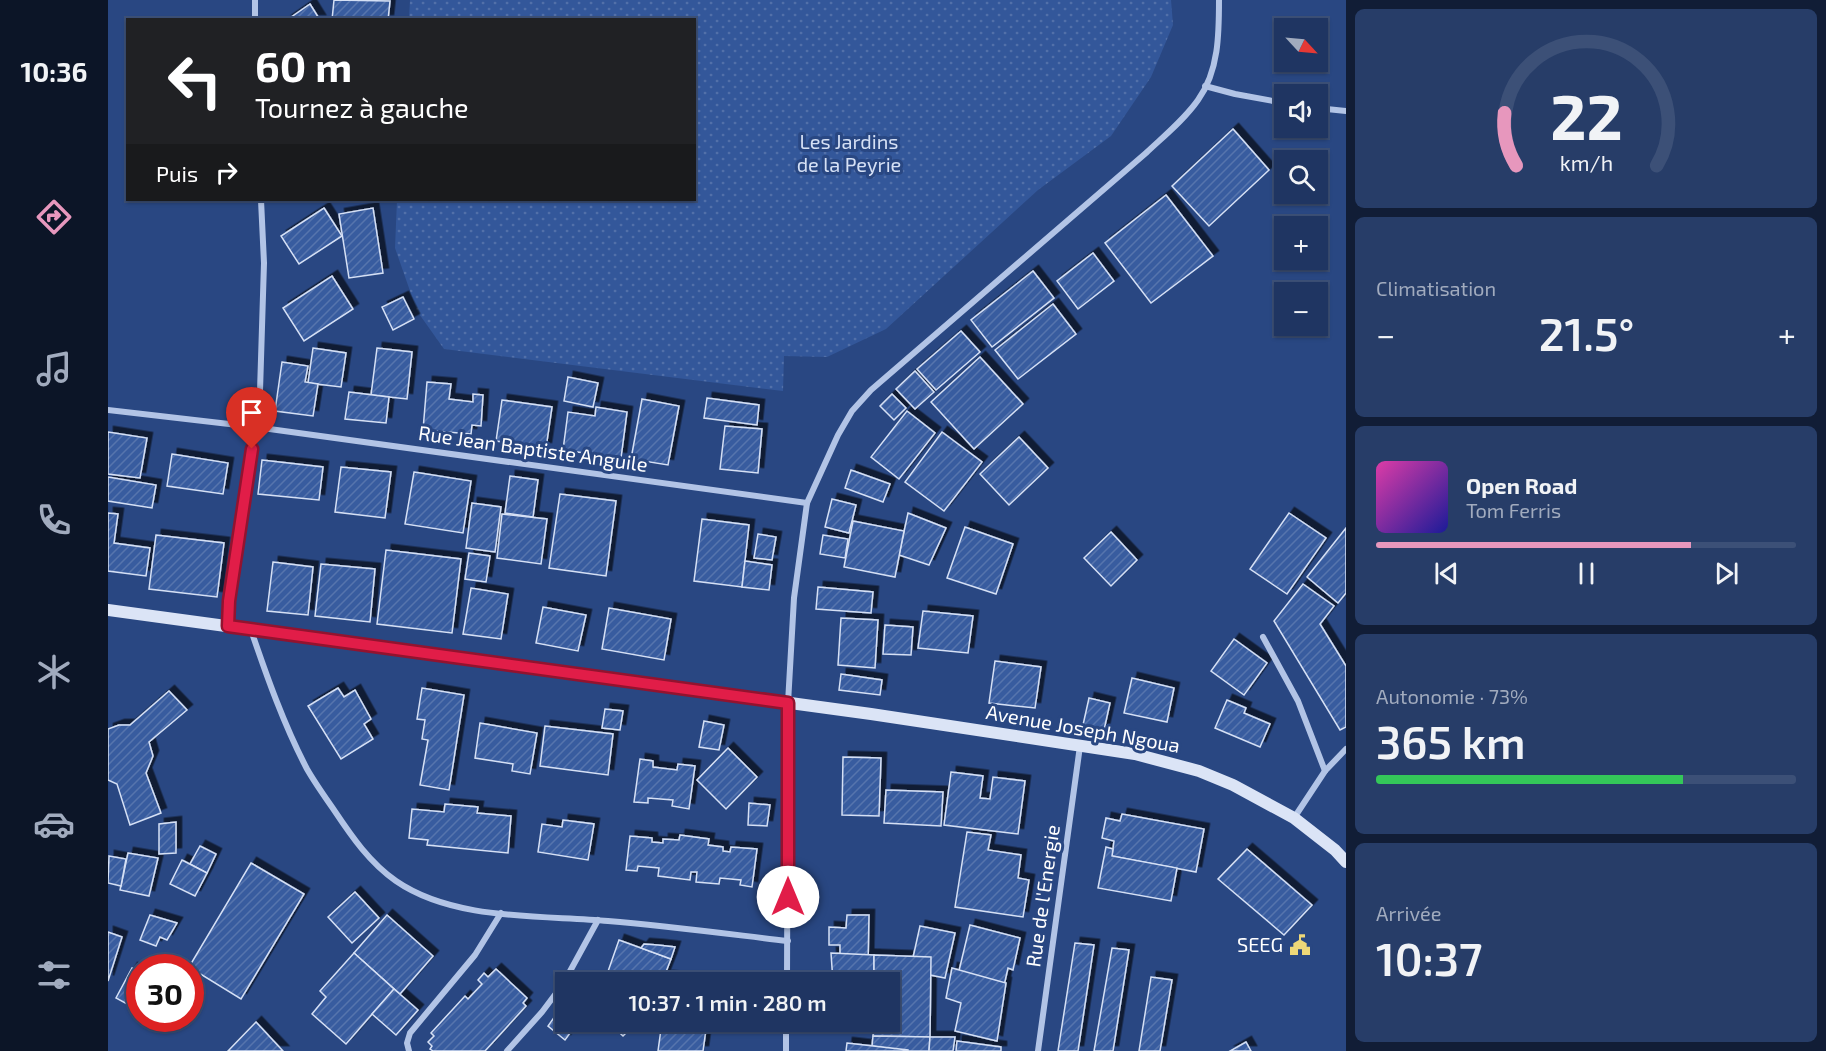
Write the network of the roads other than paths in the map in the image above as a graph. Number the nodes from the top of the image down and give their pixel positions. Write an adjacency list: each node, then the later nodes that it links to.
1 (255, 0): 3 (street)
2 (1219, 0): 4 (street)
3 (255, 18)
4 (1205, 86): 5 (street); 11 (street)
5 (1274, 101)
6 (1328, 109): 7 (street)
7 (1346, 111)
8 (261, 201): 10 (street)
9 (108, 410): 10 (street, Rue Jean Baptiste Anguile)
10 (255, 427): 11 (street, Rue Jean Baptiste Anguile); 13 (street)
11 (807, 503): 16 (street)
12 (108, 609): 13 (main road, Avenue Joseph Ngoua)
13 (228, 626): 14 (main road, Avenue Joseph Ngoua)
14 (250, 630): 16 (main road, Avenue Joseph Ngoua); 22 (street)
15 (1263, 637): 19 (street)
16 (788, 703): 17 (main road, Avenue Joseph Ngoua); 24 (street)
17 (1080, 745): 20 (main road, Avenue Joseph Ngoua); 30 (street, Rue de l'Energie)
18 (1346, 750): 19 (street)
19 (1325, 771): 20 (street)
20 (1294, 818): 21 (main road, Avenue Joseph Ngoua)
21 (1346, 862)
22 (501, 913): 23 (street); 27 (street)
23 (598, 920): 24 (street); 28 (street)
24 (788, 941): 25 (street)
25 (787, 972)
26 (786, 1032): 29 (street)
27 (409, 1051)
28 (507, 1051)
29 (786, 1051)
30 (1038, 1051)

